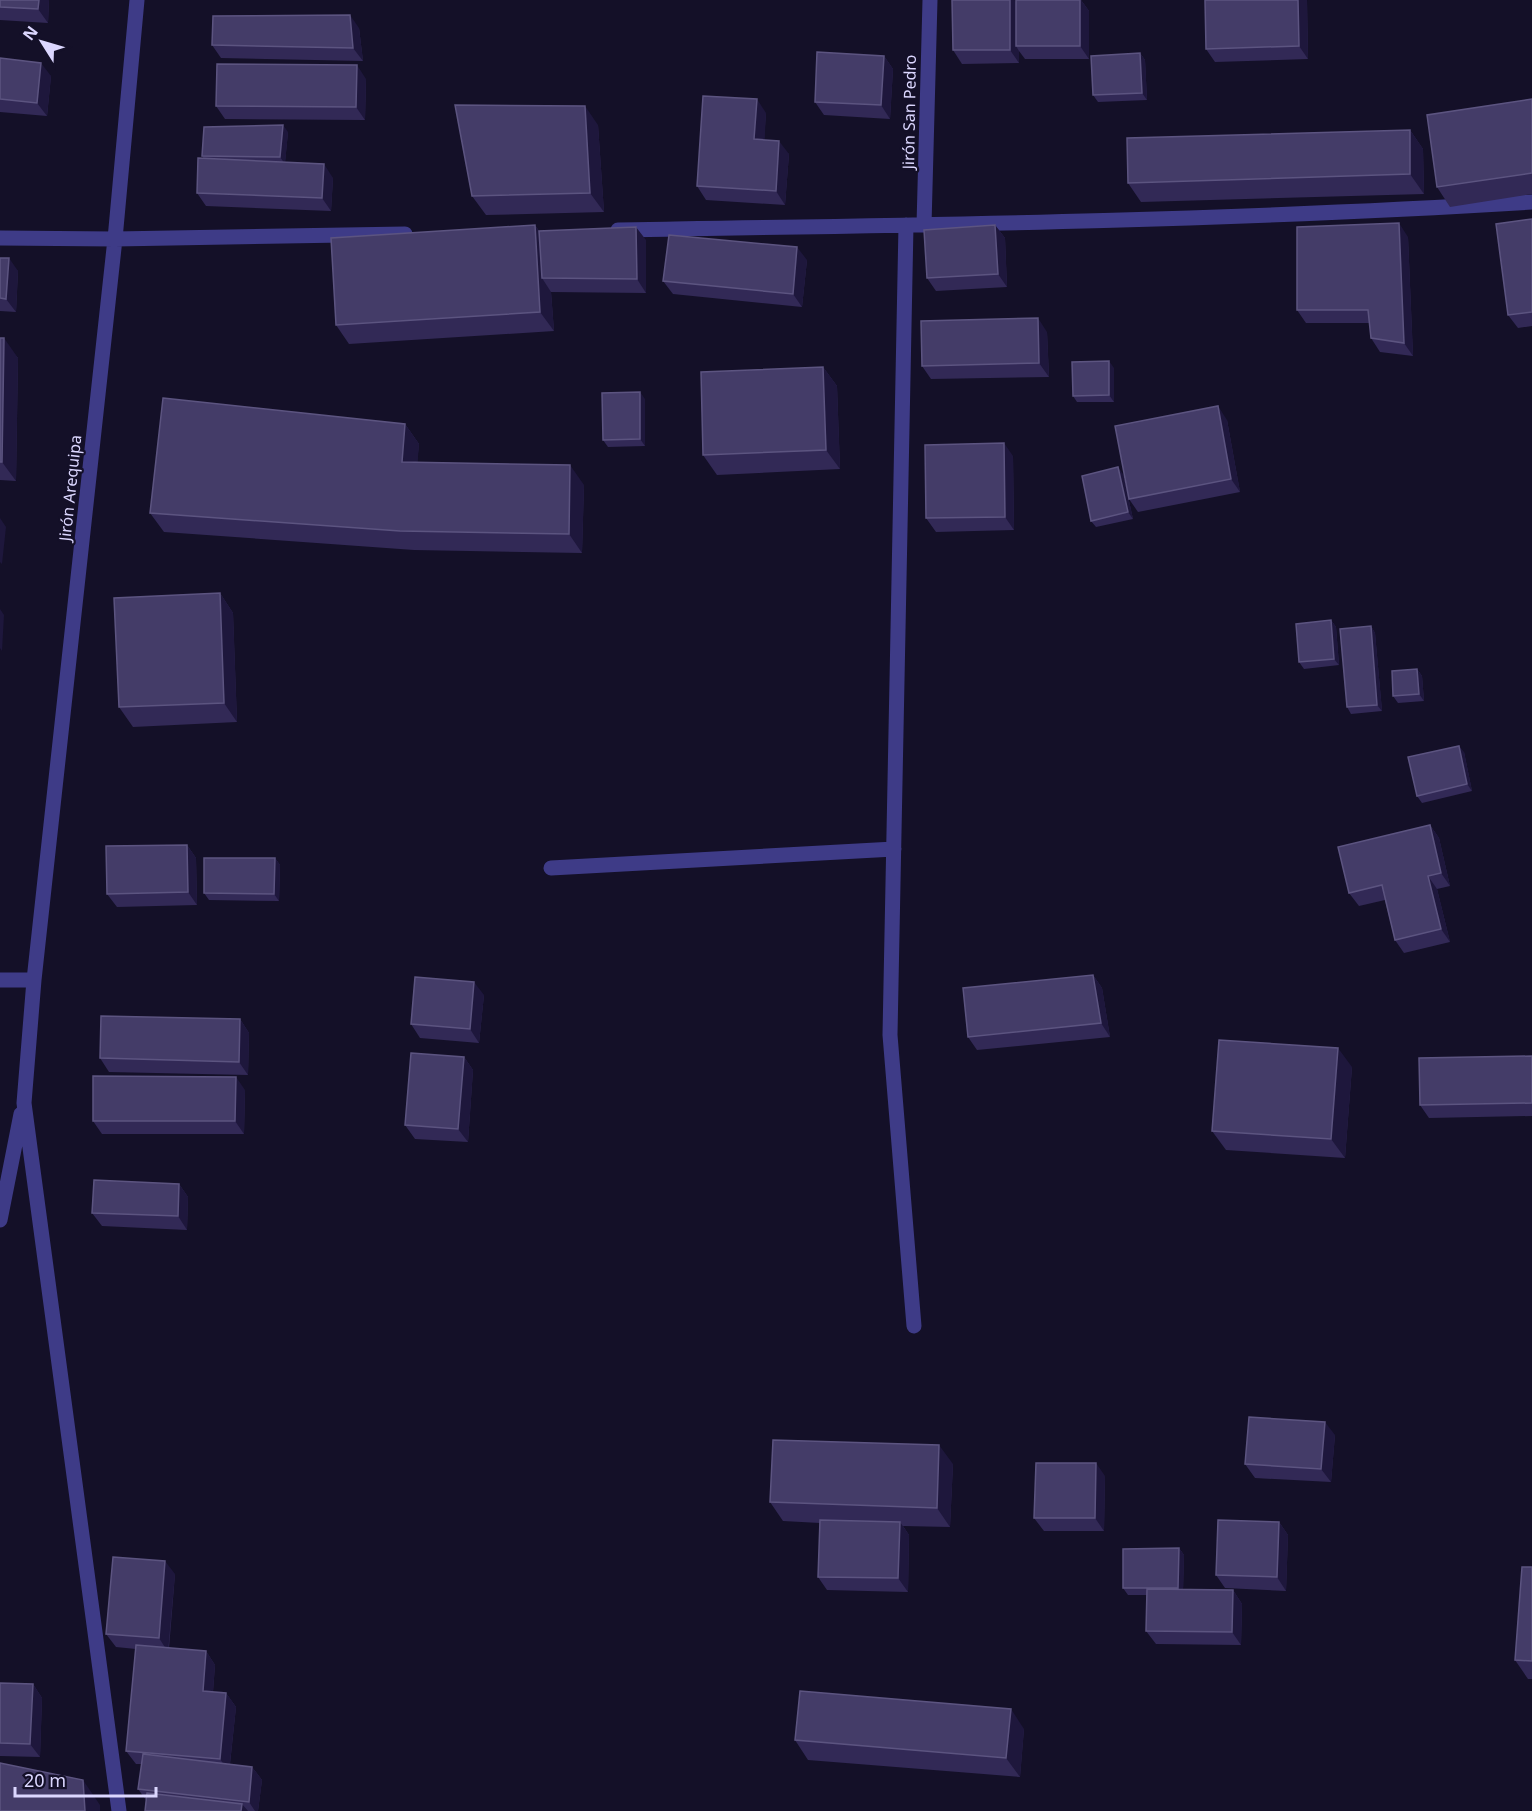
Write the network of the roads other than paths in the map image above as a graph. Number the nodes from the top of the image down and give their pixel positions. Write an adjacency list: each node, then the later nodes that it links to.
1 (137, 0): 9 (street, Jirón Arequipa)
2 (930, 0): 5 (street, Jirón San Pedro)
3 (1532, 202): 5 (street)
4 (906, 225): 5 (street); 6 (street); 10 (street)
5 (924, 225)
6 (606, 230)
7 (414, 234): 9 (street)
8 (0, 238): 9 (street)
9 (115, 239): 13 (street, Jirón Arequipa)
10 (894, 849): 11 (street); 16 (street)
11 (550, 868)
12 (0, 980): 13 (street)
13 (34, 980): 14 (street, Jirón Arequipa)
14 (24, 1103): 15 (street); 17 (street)
15 (0, 1220)
16 (914, 1326)
17 (119, 1811)

